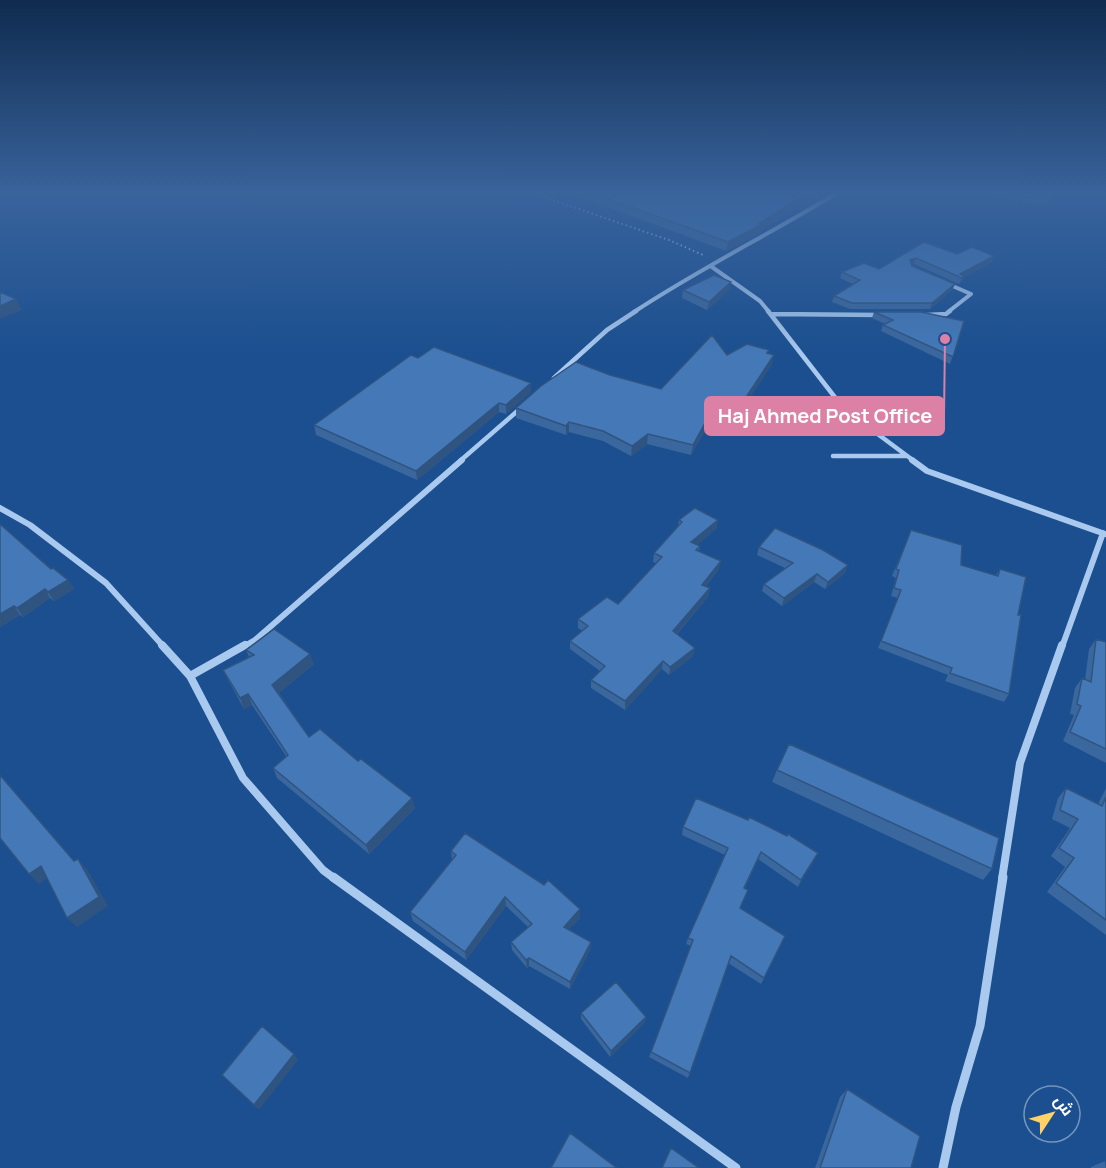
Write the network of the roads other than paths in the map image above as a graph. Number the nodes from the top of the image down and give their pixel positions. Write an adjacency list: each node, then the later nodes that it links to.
1 (745, 248): 2 (street)
2 (712, 267): 4 (street); 7 (street)
3 (942, 281): 6 (street)
4 (771, 314): 5 (street); 10 (street)
5 (890, 315)
6 (924, 315)
7 (548, 384)
8 (531, 399): 13 (street)
9 (833, 456): 10 (street)
10 (908, 456): 12 (street)
11 (0, 508): 13 (street)
12 (1104, 533): 15 (street)
13 (190, 676): 14 (street)
14 (736, 1168)
15 (943, 1168)

